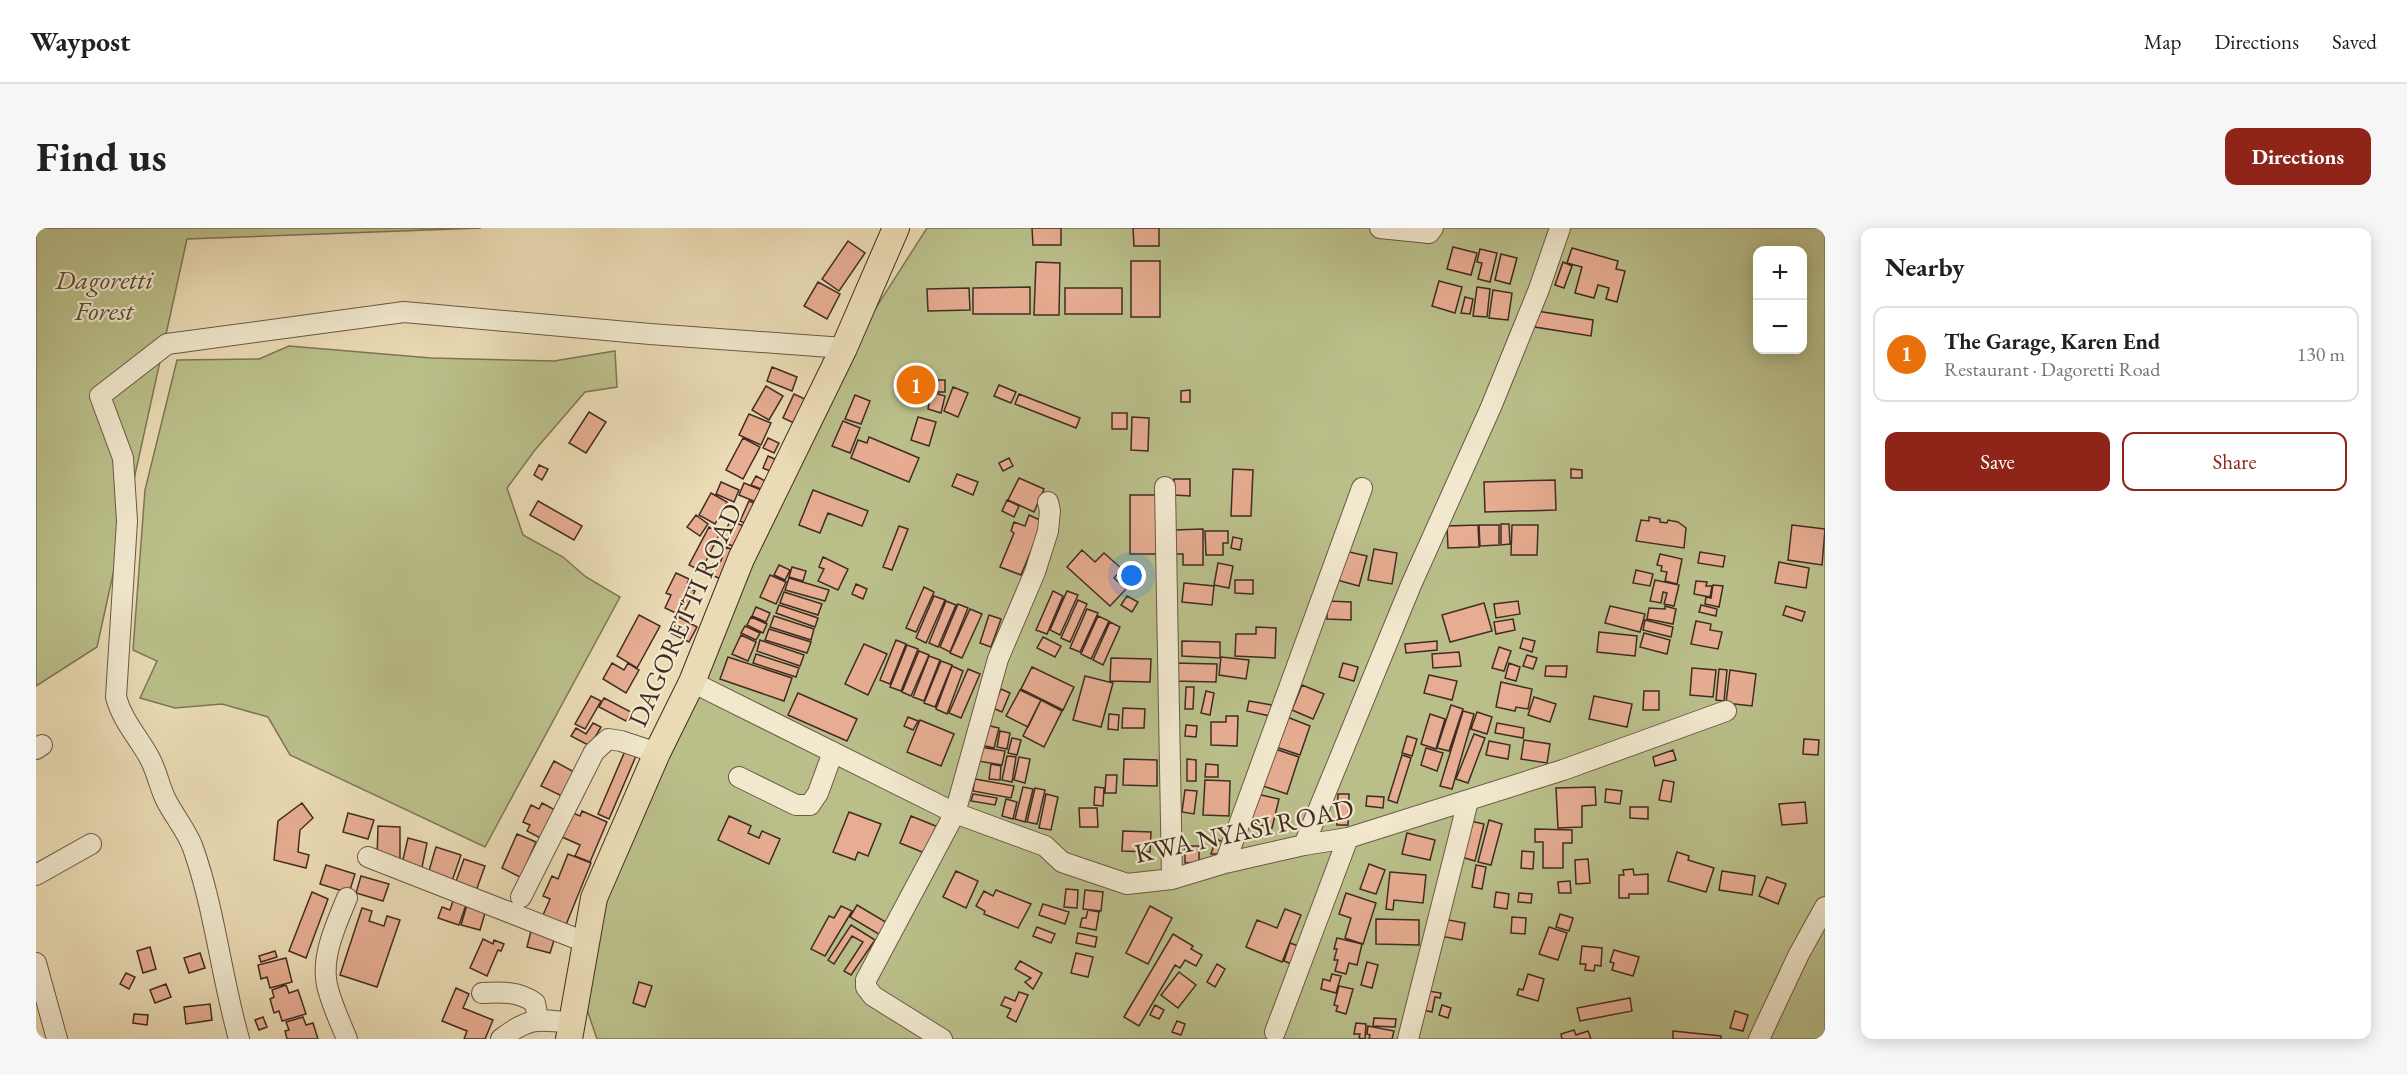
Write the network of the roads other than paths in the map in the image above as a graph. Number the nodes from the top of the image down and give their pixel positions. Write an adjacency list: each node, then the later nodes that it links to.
1 (896, 228): 5 (main road, DAGORETTI ROAD)
2 (1380, 228): 3 (street)
3 (1433, 228)
4 (1560, 228): 18 (street)
5 (844, 348): 9 (main road, DAGORETTI ROAD); 33 (street)
6 (1165, 488): 22 (street)
7 (1362, 488): 20 (street)
8 (1048, 502): 15 (street)
9 (692, 681): 11 (street, KWA NYASI ROAD); 12 (main road, DAGORETTI ROAD)
10 (1726, 711): 14 (street, KWA NYASI ROAD)
11 (834, 752): 13 (street); 15 (street, KWA NYASI ROAD)
12 (657, 753): 23 (street); 26 (main road, DAGORETTI ROAD)
13 (739, 777)
14 (1468, 801): 16 (street, KWA NYASI ROAD); 37 (street)
15 (955, 813): 22 (street, KWA NYASI ROAD); 36 (street)
16 (1348, 838): 18 (street, KWA NYASI ROAD); 31 (street)
17 (91, 844): 21 (street)
18 (1304, 845): 20 (street, KWA NYASI ROAD)
19 (368, 857): 26 (street)
20 (1225, 863): 22 (street, KWA NYASI ROAD)
21 (36, 875)
22 (1172, 879)
23 (521, 897)
24 (347, 898): 34 (street)
25 (1825, 906): 38 (street)
26 (585, 942): 30 (main road, DAGORETTI ROAD)
27 (36, 963): 32 (street)
28 (482, 993): 29 (street)
29 (538, 1019): 30 (street); 35 (street)
30 (571, 1031)
31 (1275, 1032)
32 (57, 1039)
33 (239, 1039)
34 (347, 1039)
35 (501, 1039)
36 (942, 1039)
37 (1408, 1039)
38 (1759, 1039)

